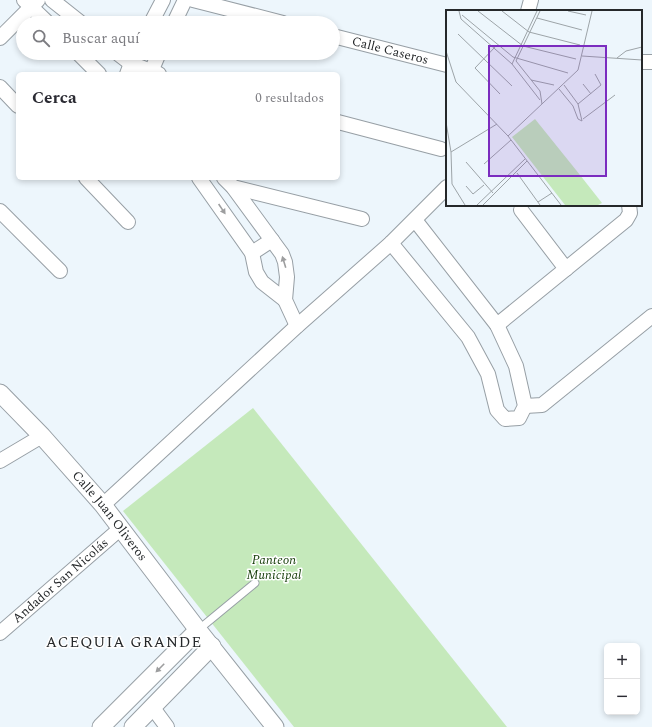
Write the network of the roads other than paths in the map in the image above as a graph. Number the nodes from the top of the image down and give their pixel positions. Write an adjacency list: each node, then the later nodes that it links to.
1 (52, 0): 10 (street)
2 (162, 0): 11 (street)
3 (185, 0): 12 (street)
4 (193, 0): 13 (street)
5 (530, 0): 7 (street)
6 (31, 2): 8 (street); 9 (street)
7 (528, 10)
8 (19, 16)
9 (42, 16)
10 (71, 16)
11 (154, 16)
12 (177, 16)
13 (256, 16)
14 (16, 19): 15 (street)
15 (0, 38)
16 (340, 38): 20 (street, Calle Caseros)
17 (85, 60): 21 (street)
18 (157, 60): 23 (street)
19 (131, 64): 22 (street)
20 (446, 65)
21 (97, 72)
22 (151, 72)
23 (153, 72)
24 (0, 87): 25 (street)
25 (16, 104)
26 (340, 123): 27 (street)
27 (442, 149)
28 (88, 180): 37 (street)
29 (200, 180): 40 (street, one-way to 40)
30 (229, 183): 35 (street); 38 (street)
31 (446, 188): 36 (street)
32 (629, 206): 41 (street)
33 (521, 210): 41 (street)
34 (0, 211): 42 (street)
35 (362, 218)
36 (415, 220): 39 (street); 45 (street)
37 (128, 222)
38 (272, 240): 40 (street); 43 (street, one-way to 38)
39 (391, 243): 46 (street); 48 (street)
40 (252, 254): 43 (street)
41 (566, 269): 45 (street)
42 (60, 271)
43 (285, 300): 46 (street)
44 (652, 316): 48 (street)
45 (497, 325): 48 (street)
46 (297, 326): 51 (street)
47 (0, 393): 49 (street, Calle Juan Oliveros)
48 (525, 406)
49 (42, 436): 50 (street); 51 (street, Calle Juan Oliveros)
50 (0, 461)
51 (103, 505): 52 (street, Calle Juan Oliveros)
52 (121, 528): 54 (street, Calle Juan Oliveros); 55 (street, Andador San Nicolás)
53 (255, 583): 54 (lane)
54 (198, 630): 56 (street, Calle Juan Oliveros); 58 (street, one-way to 58)
55 (0, 633)
56 (212, 646): 57 (street); 61 (street, Calle Juan Oliveros)
57 (153, 708): 59 (street); 60 (street)
58 (101, 727)
59 (133, 727)
60 (167, 727)
61 (275, 727)

